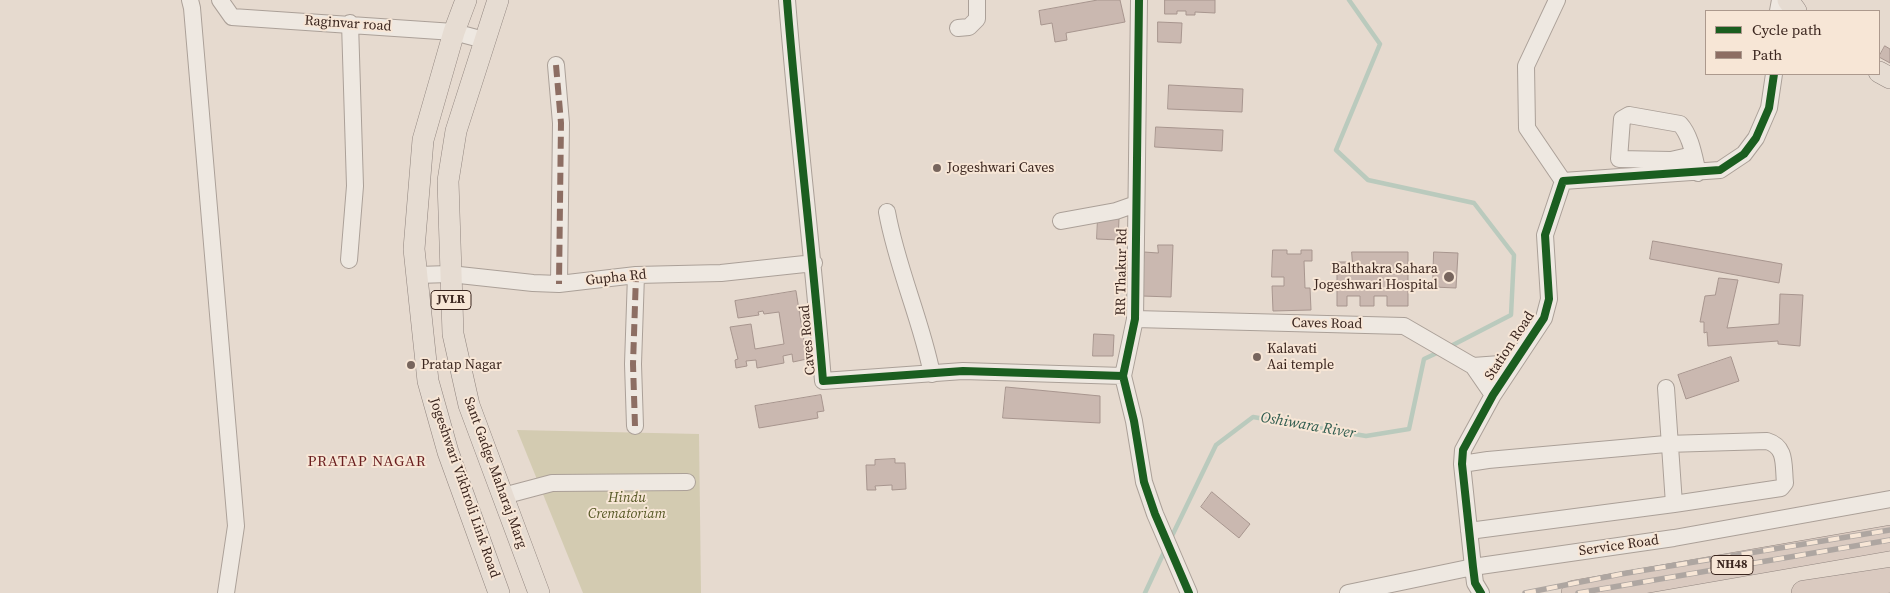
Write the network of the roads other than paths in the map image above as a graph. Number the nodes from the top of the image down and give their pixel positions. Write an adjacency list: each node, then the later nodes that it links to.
1 (190, 0): 47 (street)
2 (220, 0): 9 (street, Raginvar road)
3 (466, 0): 11 (main road, Jogeshwari Vikhroli Link Road / JVLR)
4 (498, 0): 12 (main road, Sant Gadge Maharaj Marg / JVLR)
5 (786, 0): 24 (street, Caves Road)
6 (977, 0): 10 (street)
7 (1139, 0): 20 (street, RR Thakur Rd)
8 (1557, 0): 19 (street)
9 (350, 23): 11 (street, Raginvar road); 23 (street)
10 (958, 28)
11 (454, 32): 12 (street, Raginvar road); 25 (main road, Jogeshwari Vikhroli Link Road / JVLR)
12 (484, 40): 26 (main road, Sant Gadge Maharaj Marg / JVLR)
13 (556, 65): 28 (street)
14 (1774, 75): 17 (street)
15 (1693, 154): 16 (street); 16 (street); 17 (street)
16 (1619, 159): 18 (street)
17 (1698, 173): 18 (street)
18 (1619, 177): 19 (street)
19 (1563, 181): 30 (street, Station Road)
20 (1136, 204): 22 (street); 29 (street, RR Thakur Rd)
21 (887, 212): 32 (street)
22 (1061, 221)
23 (349, 260)
24 (814, 263): 27 (street, Gupha Rd); 32 (street, Caves Road)
25 (417, 274): 26 (street, Gupha Rd); 48 (main road, Jogeshwari Vikhroli Link Road / JVLR)
26 (450, 274): 28 (street, Gupha Rd); 40 (main road, Sant Gadge Maharaj Marg / JVLR)
27 (636, 275): 28 (street, Gupha Rd); 36 (street)
28 (559, 284)
29 (1135, 319): 31 (street, Caves Road); 33 (street, RR Thakur Rd)
30 (1514, 363): 31 (street); 35 (street, Station Road)
31 (1473, 366): 35 (street, Caves Road)
32 (932, 374): 33 (street, Caves Road)
33 (1123, 376): 50 (street, RR Thakur Rd)
34 (1666, 388): 37 (street)
35 (1493, 395): 38 (street, Station Road)
36 (636, 426)
37 (1670, 443): 38 (street); 42 (street); 42 (street)
38 (1462, 464): 43 (street, Station Road)
39 (687, 482): 40 (street)
40 (503, 496): 49 (main road, Sant Gadge Maharaj Marg / JVLR)
41 (1890, 499): 46 (street, Service Road)
42 (1674, 504): 43 (street)
43 (1468, 531): 46 (street, Station Road)
44 (1890, 538): 52 (highway, NH48)
45 (1890, 580): 53 (highway)
46 (1475, 584): 51 (street, Service Road)
47 (226, 593)
48 (499, 593)
49 (539, 593)
50 (1189, 593)
51 (1348, 593)
52 (1574, 593)
53 (1804, 593)

